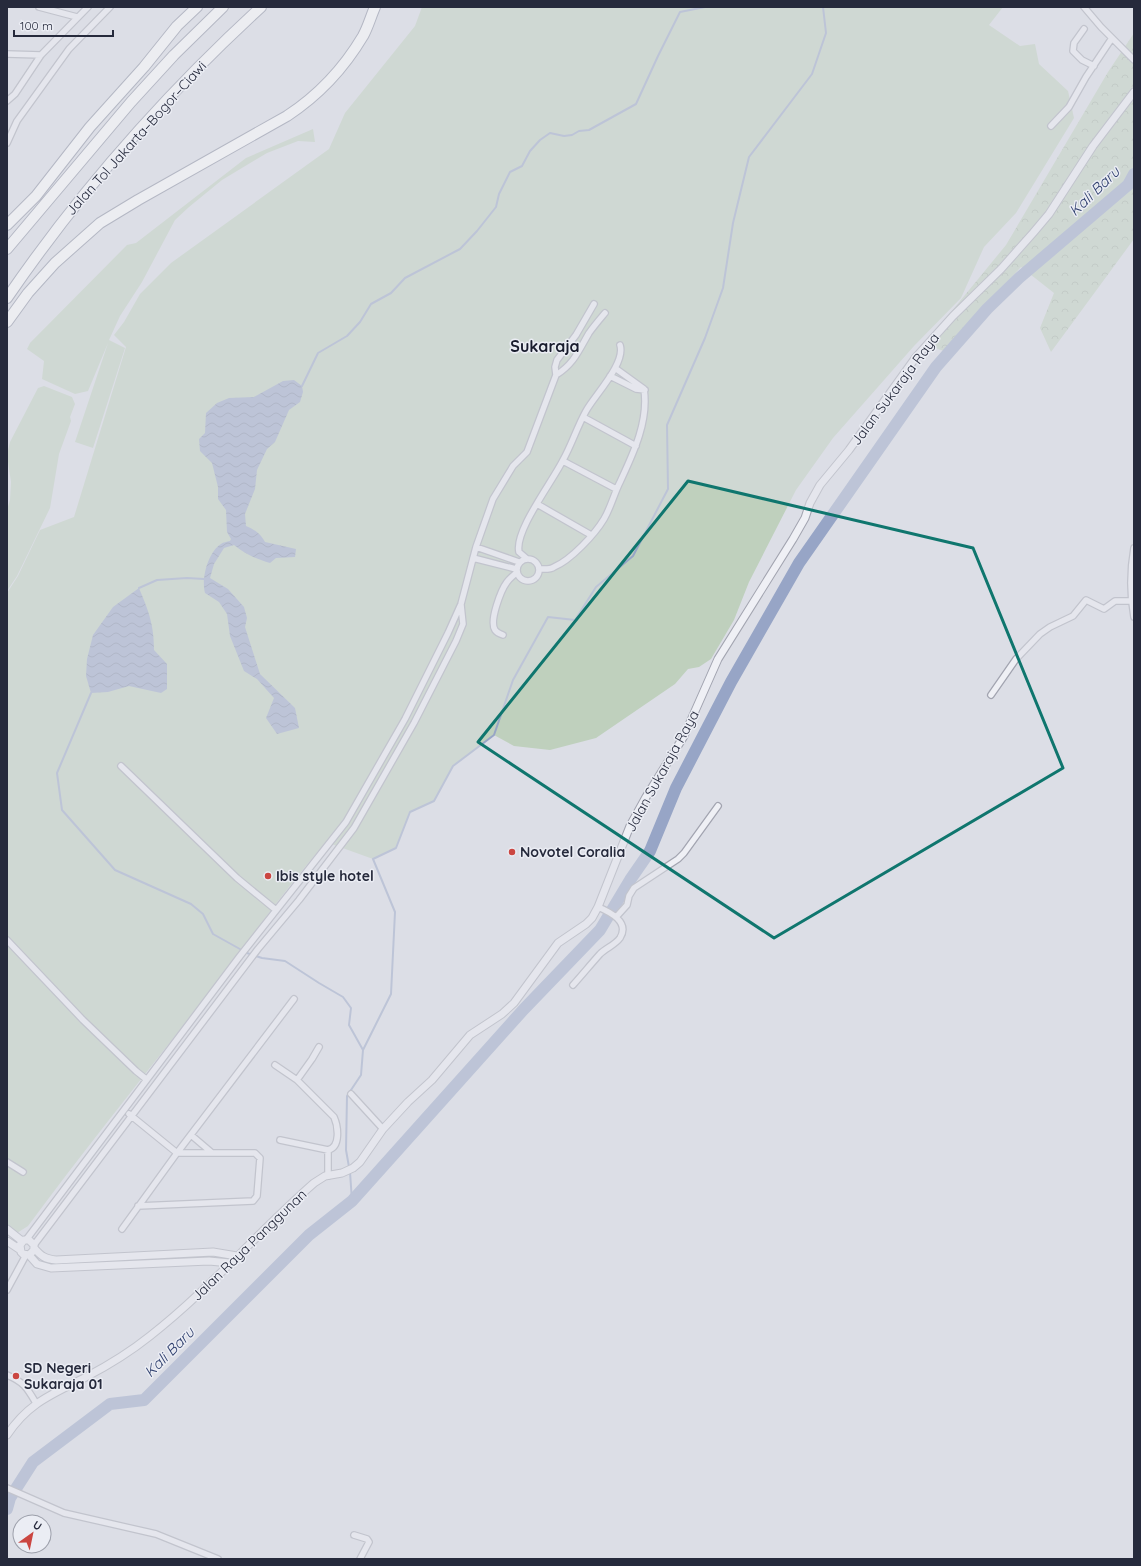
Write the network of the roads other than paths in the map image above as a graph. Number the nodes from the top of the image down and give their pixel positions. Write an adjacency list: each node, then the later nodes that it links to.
1 (39, 7): 9 (street)
2 (88, 7): 9 (street)
3 (110, 7): 19 (street)
4 (197, 7): 20 (highway)
5 (222, 7): 21 (highway, Jalan Tol Jakarta–Bogor–Ciawi)
6 (261, 7): 22 (highway, Jalan Tol Jakarta–Bogor–Ciawi)
7 (375, 7): 25 (highway)
8 (1084, 7): 11 (street)
9 (77, 17): 13 (street)
10 (1084, 29): 15 (street)
11 (1112, 38): 14 (street); 15 (street)
12 (7, 54): 13 (street)
13 (41, 55): 17 (street)
14 (1134, 60)
15 (1094, 66): 18 (street)
16 (1134, 92): 55 (street, Jalan Sukaraja Raya)
17 (7, 101)
18 (1051, 126)
19 (7, 143)
20 (7, 225)
21 (7, 249)
22 (7, 298)
23 (594, 304): 28 (street)
24 (605, 313): 28 (street)
25 (7, 322)
26 (620, 345): 27 (street)
27 (615, 368): 29 (street); 30 (street)
28 (556, 376): 37 (street)
29 (610, 376): 30 (street); 31 (street)
30 (645, 390): 32 (street)
31 (583, 417): 32 (street); 33 (street)
32 (636, 446): 34 (street)
33 (563, 461): 34 (street); 35 (street)
34 (616, 489): 36 (street)
35 (537, 504): 36 (street); 40 (street)
36 (591, 535): 42 (street)
37 (476, 547): 39 (street); 41 (street)
38 (1134, 548): 44 (street)
39 (473, 558): 43 (street); 45 (street)
40 (526, 558): 41 (street); 42 (street)
41 (519, 562): 43 (street)
42 (539, 569): 43 (street)
43 (516, 571): 47 (street)
44 (1131, 601): 46 (street); 48 (street)
45 (461, 604): 51 (street); 52 (street)
46 (1134, 618)
47 (503, 635)
48 (990, 695)
49 (121, 766): 56 (street)
50 (718, 806): 57 (street)
51 (346, 822): 52 (street); 53 (street)
52 (354, 828): 54 (street)
53 (297, 885): 54 (street); 56 (street)
54 (306, 891): 68 (street)
55 (601, 908): 57 (street); 61 (street, Jalan Sukaraja Raya)
56 (276, 910): 64 (street)
57 (615, 916): 59 (street)
58 (7, 940): 64 (street)
59 (573, 985)
60 (294, 999): 70 (street)
61 (470, 1035): 69 (street, Jalan Raya Panggunan)
62 (319, 1047): 65 (street)
63 (275, 1065): 65 (street)
64 (146, 1079): 67 (street)
65 (297, 1080): 72 (street)
66 (351, 1094): 69 (street)
67 (125, 1110): 68 (street); 82 (street)
68 (131, 1116): 74 (street); 83 (street)
69 (383, 1129): 77 (street, Jalan Raya Panggunan)
70 (191, 1135): 73 (street); 74 (street)
71 (280, 1140): 72 (street)
72 (328, 1150): 77 (street)
73 (211, 1152): 74 (street); 78 (street)
74 (176, 1153): 78 (street)
75 (7, 1162): 76 (street)
76 (23, 1172)
77 (328, 1176): 87 (street, Jalan Raya Panggunan)
78 (138, 1206): 80 (street)
79 (7, 1229): 82 (street)
80 (122, 1229)
81 (7, 1240): 84 (street)
82 (24, 1241): 83 (street); 84 (street)
83 (34, 1246): 85 (street); 86 (street)
84 (19, 1249): 85 (street)
85 (28, 1255): 89 (street); 90 (street)
86 (120, 1256): 87 (street); 89 (street)
87 (237, 1256): 88 (street, Jalan Raya Panggunan)
88 (230, 1263): 89 (street); 92 (street, Jalan Raya Panggunan)
89 (121, 1265)
90 (7, 1290)
91 (7, 1375): 92 (street)
92 (36, 1403): 93 (street, Jalan Raya Panggunan)
93 (7, 1435)
94 (7, 1488): 96 (street)
95 (354, 1535): 97 (street)
96 (218, 1559)
97 (360, 1559)

